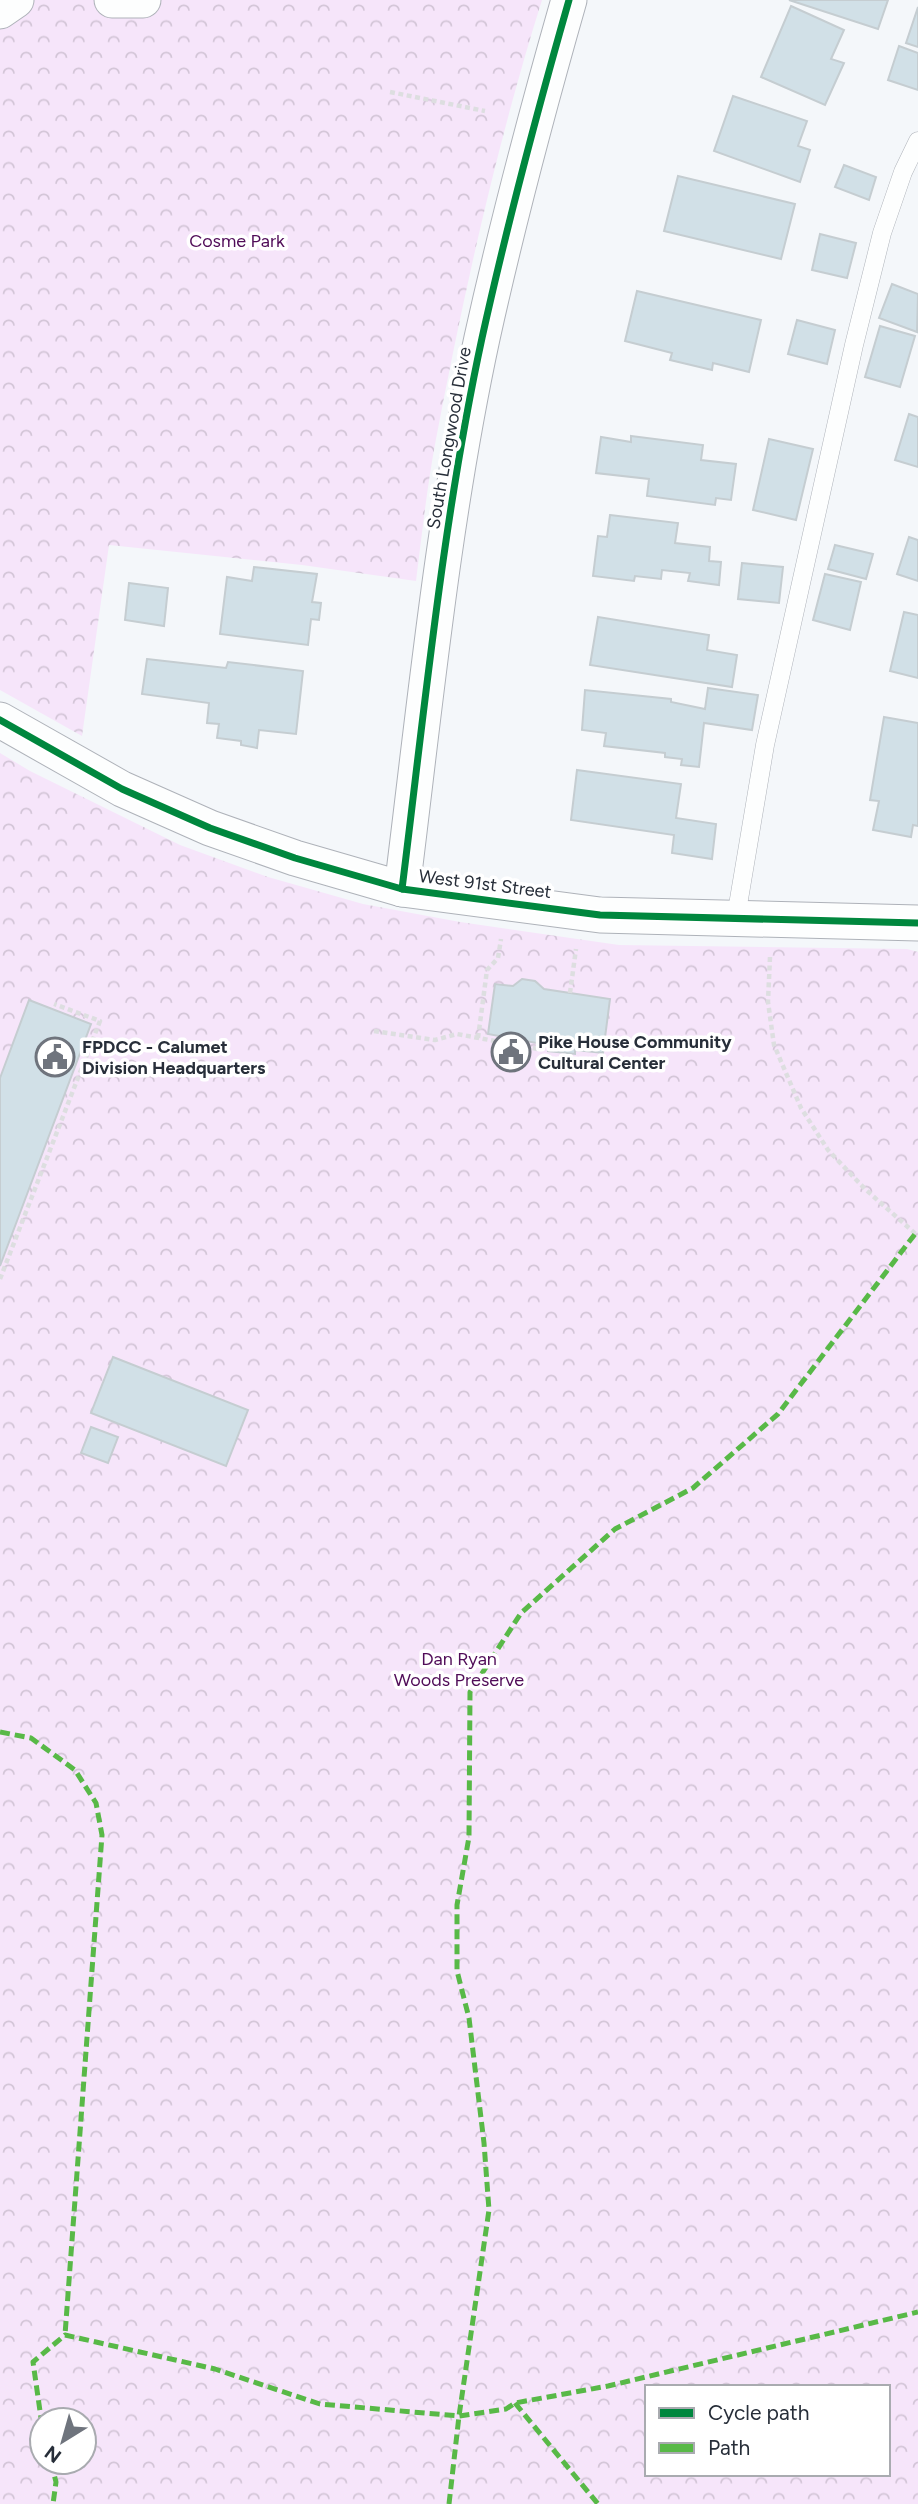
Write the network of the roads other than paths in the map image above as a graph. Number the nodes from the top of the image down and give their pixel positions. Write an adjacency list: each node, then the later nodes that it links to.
1 (16, 0): 5 (street)
2 (112, 0): 3 (street)
3 (143, 0)
4 (569, 0): 8 (street, South Longwood Drive)
5 (0, 11)
6 (918, 141): 9 (lane)
7 (0, 720): 8 (street, West 91st Street)
8 (402, 889): 9 (street, West 91st Street)
9 (736, 917): 10 (street, West 91st Street)
10 (918, 923)

